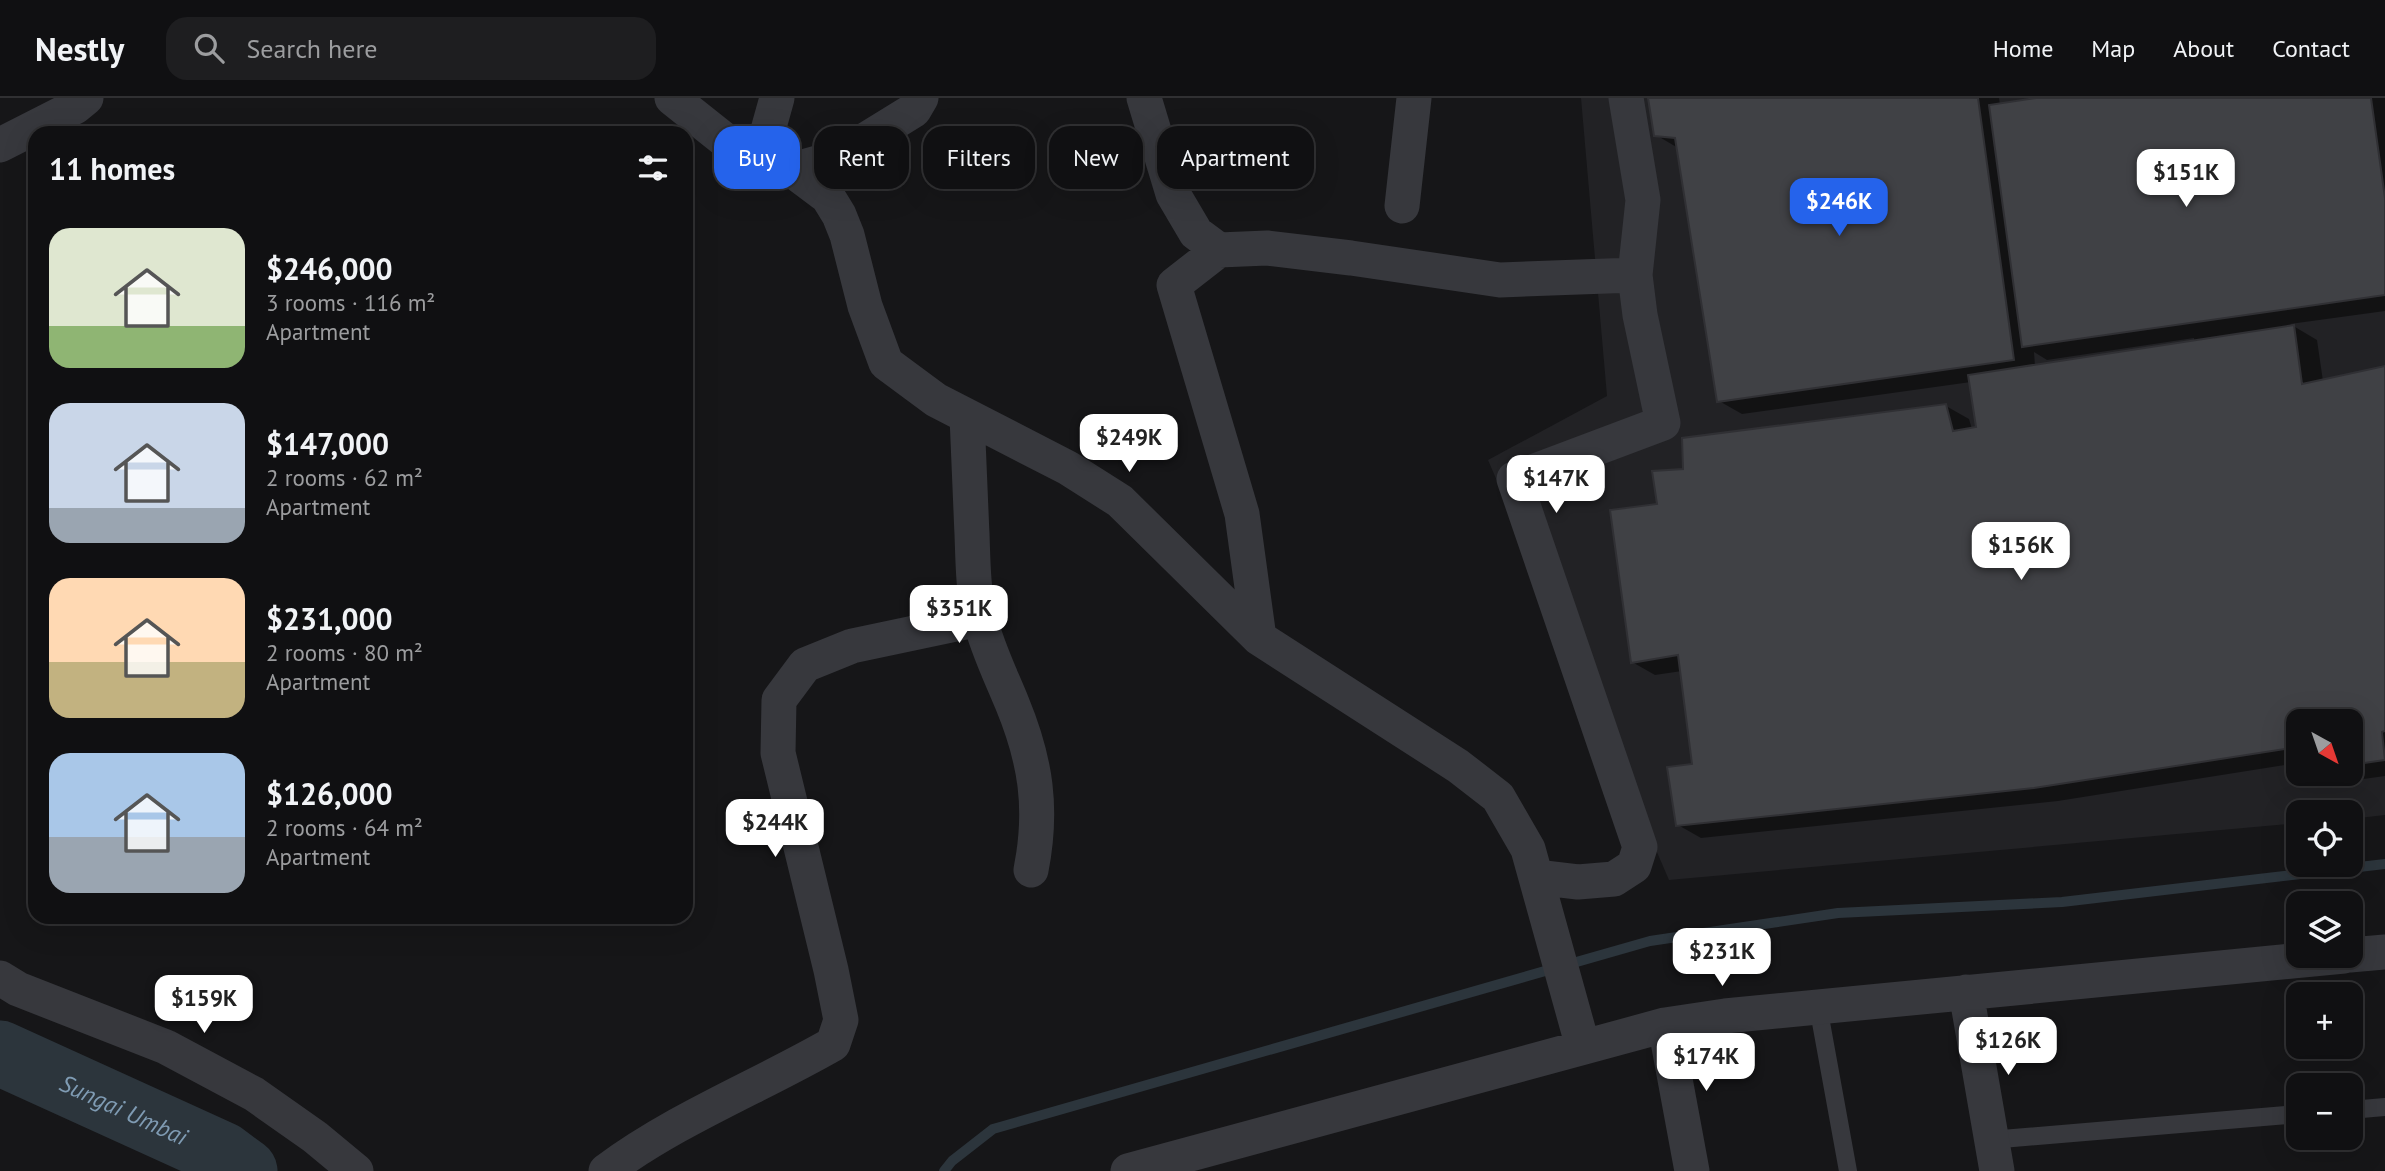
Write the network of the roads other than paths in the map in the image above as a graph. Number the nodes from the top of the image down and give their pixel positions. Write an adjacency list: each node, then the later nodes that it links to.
1 (86, 98): 8 (street)
2 (671, 98): 11 (street)
3 (777, 98): 9 (street)
4 (921, 98): 13 (street)
5 (1144, 98): 16 (street)
6 (1414, 98): 15 (street)
7 (1626, 98): 17 (street)
8 (38, 126)
9 (777, 126)
10 (28, 131): 12 (street)
11 (714, 132)
12 (0, 145)
13 (800, 161)
14 (800, 179): 18 (street)
15 (1402, 206)
16 (1219, 250): 17 (street); 20 (street)
17 (1635, 275): 22 (street)
18 (967, 416): 19 (street); 20 (street)
19 (980, 619): 21 (street); 36 (street)
20 (1259, 638): 22 (street)
21 (1031, 870)
22 (1540, 890): 30 (street)
23 (2385, 952): 24 (street)
24 (2363, 954)
25 (2286, 962): 27 (street)
26 (0, 978): 35 (street)
27 (1966, 992): 28 (street); 34 (street)
28 (1818, 1006): 29 (street); 39 (lane)
29 (1665, 1025): 30 (street); 38 (street)
30 (1579, 1034): 37 (street)
31 (2385, 1107): 32 (lane)
32 (2363, 1109)
33 (2286, 1116): 34 (lane)
34 (1993, 1155)
35 (356, 1171)
36 (606, 1171)
37 (1128, 1171)
38 (1692, 1171)
39 (1848, 1171)

